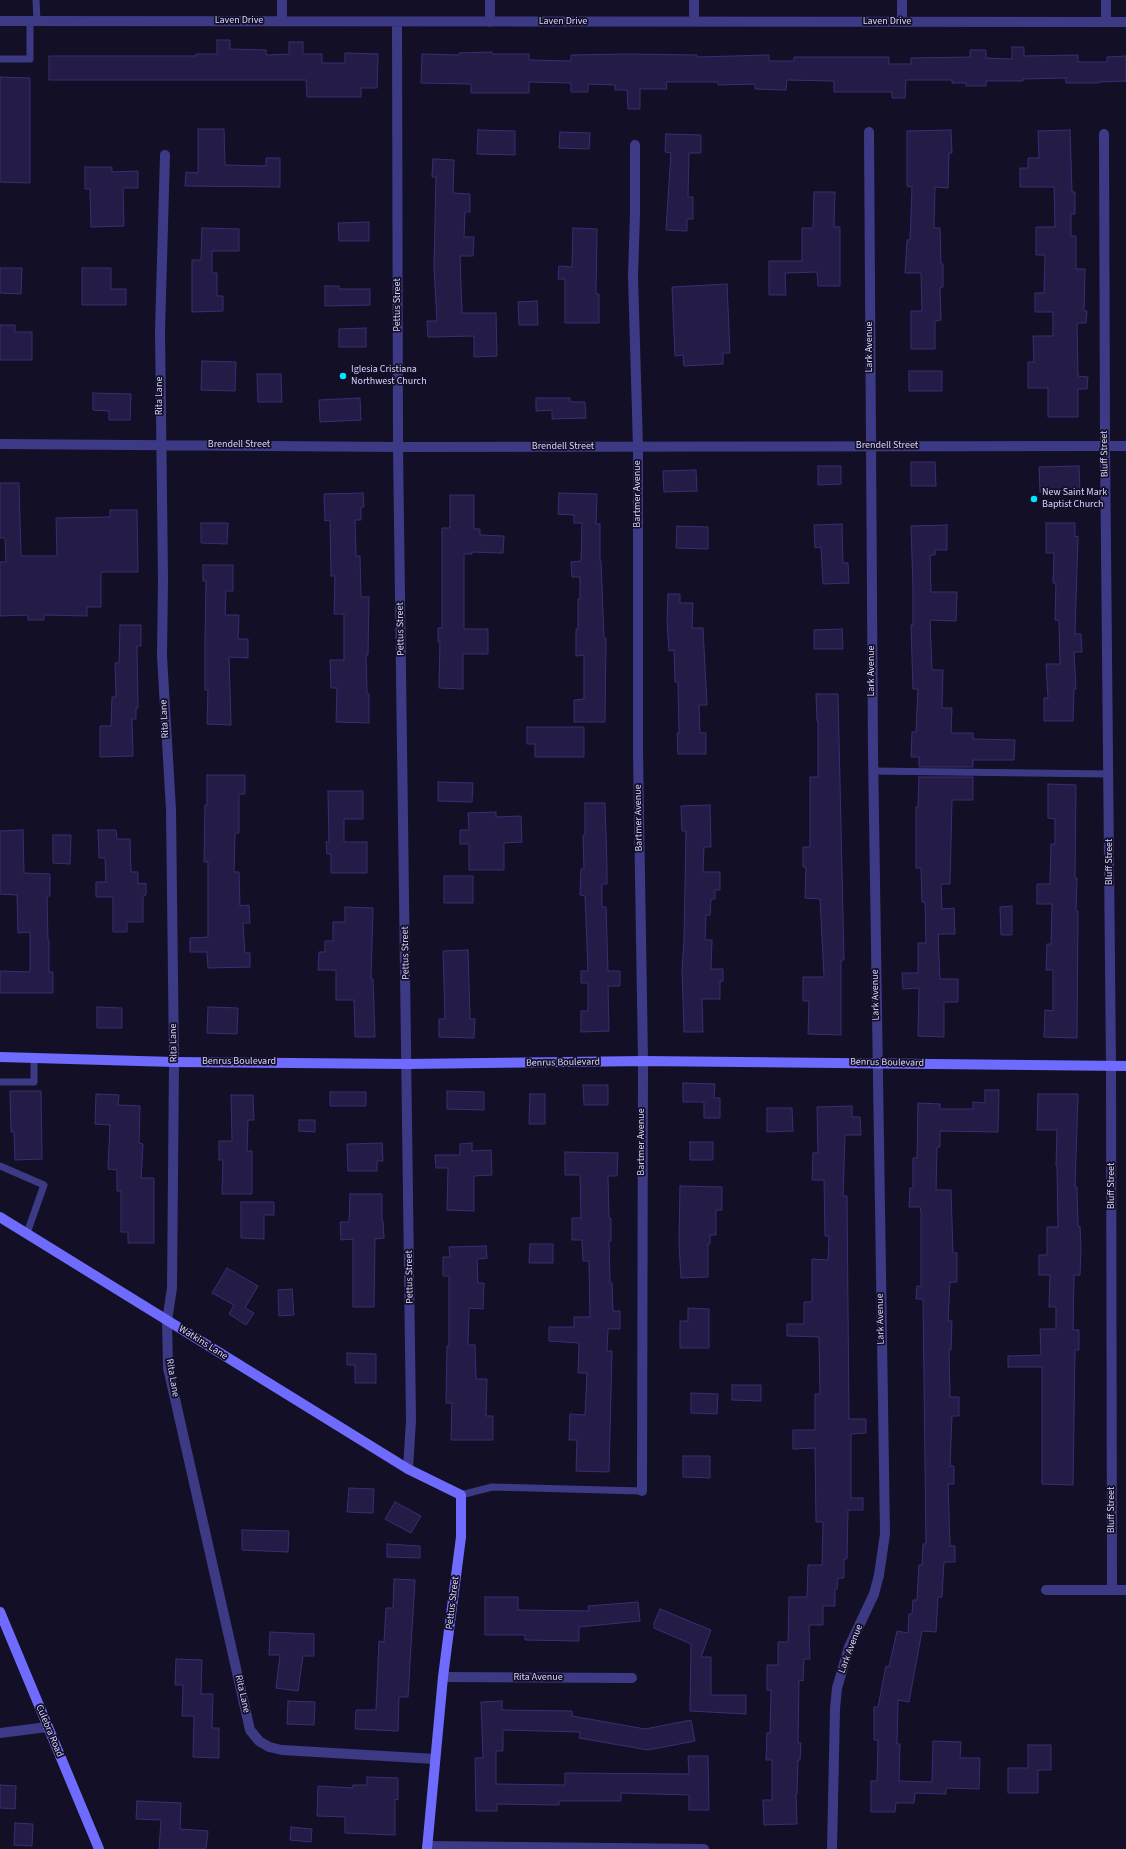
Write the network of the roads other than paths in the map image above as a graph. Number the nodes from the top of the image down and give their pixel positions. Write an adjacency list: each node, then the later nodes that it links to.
1 (36, 0): 8 (lane)
2 (282, 0): 9 (street)
3 (490, 0): 11 (street)
4 (694, 0): 12 (street)
5 (902, 0): 13 (street)
6 (1106, 0): 14 (street)
7 (0, 22): 8 (street, Laven Drive)
8 (33, 22): 9 (street, Laven Drive); 16 (lane)
9 (282, 22): 10 (street, Laven Drive)
10 (397, 22): 11 (street, Laven Drive); 26 (street, Pettus Street)
11 (490, 22): 12 (street, Laven Drive)
12 (694, 22): 13 (street, Laven Drive)
13 (902, 22): 14 (street, Laven Drive)
14 (1106, 22): 15 (street, Laven Drive)
15 (1126, 22)
16 (0, 59)
17 (869, 132): 23 (street, Lark Avenue)
18 (1104, 134): 24 (street, Bluff Street)
19 (634, 145): 27 (street, Bartmer Avenue)
20 (165, 155): 22 (street, Rita Lane)
21 (0, 444): 22 (street, Brendell Street)
22 (160, 445): 26 (street, Brendell Street); 32 (street, Rita Lane)
23 (871, 446): 24 (street, Brendell Street); 27 (street, Brendell Street); 28 (street, Lark Avenue)
24 (1105, 446): 25 (street, Brendell Street); 29 (street, Bluff Street)
25 (1126, 446)
26 (398, 447): 27 (street, Brendell Street); 35 (street, Pettus Street)
27 (638, 447): 33 (street, Bartmer Avenue)
28 (873, 771): 29 (lane); 34 (street, Lark Avenue)
29 (1109, 774): 36 (street, Bluff Street)
30 (0, 1057): 31 (street, Benrus Boulevard)
31 (34, 1058): 32 (street, Benrus Boulevard); 38 (lane)
32 (174, 1062): 35 (street, Benrus Boulevard); 42 (street, Rita Lane)
33 (643, 1062): 34 (street, Benrus Boulevard); 35 (street, Benrus Boulevard); 44 (street, Bartmer Avenue)
34 (877, 1062): 36 (street, Benrus Boulevard); 58 (street, Lark Avenue)
35 (407, 1064): 43 (street, Pettus Street)
36 (1111, 1066): 37 (street, Benrus Boulevard); 47 (street, Bluff Street)
37 (1126, 1066)
38 (0, 1082)
39 (0, 1166): 41 (lane)
40 (0, 1217): 41 (street, Watkins Lane)
41 (27, 1233): 42 (street, Watkins Lane)
42 (167, 1321): 43 (street, Watkins Lane); 54 (street, Rita Lane)
43 (408, 1469): 45 (street)
44 (642, 1490): 45 (lane)
45 (461, 1496): 50 (street, Pettus Street)
46 (1046, 1590): 47 (street)
47 (1112, 1590): 48 (street)
48 (1126, 1590)
49 (0, 1612): 52 (street, Culebra Road)
50 (443, 1677): 51 (street, Rita Avenue); 54 (street, Pettus Street)
51 (632, 1678)
52 (47, 1727): 53 (street); 56 (street, Culebra Road)
53 (0, 1732)
54 (435, 1759): 55 (street, Pettus Street)
55 (427, 1847): 57 (street)
56 (99, 1849)
57 (704, 1849)
58 (832, 1849)

